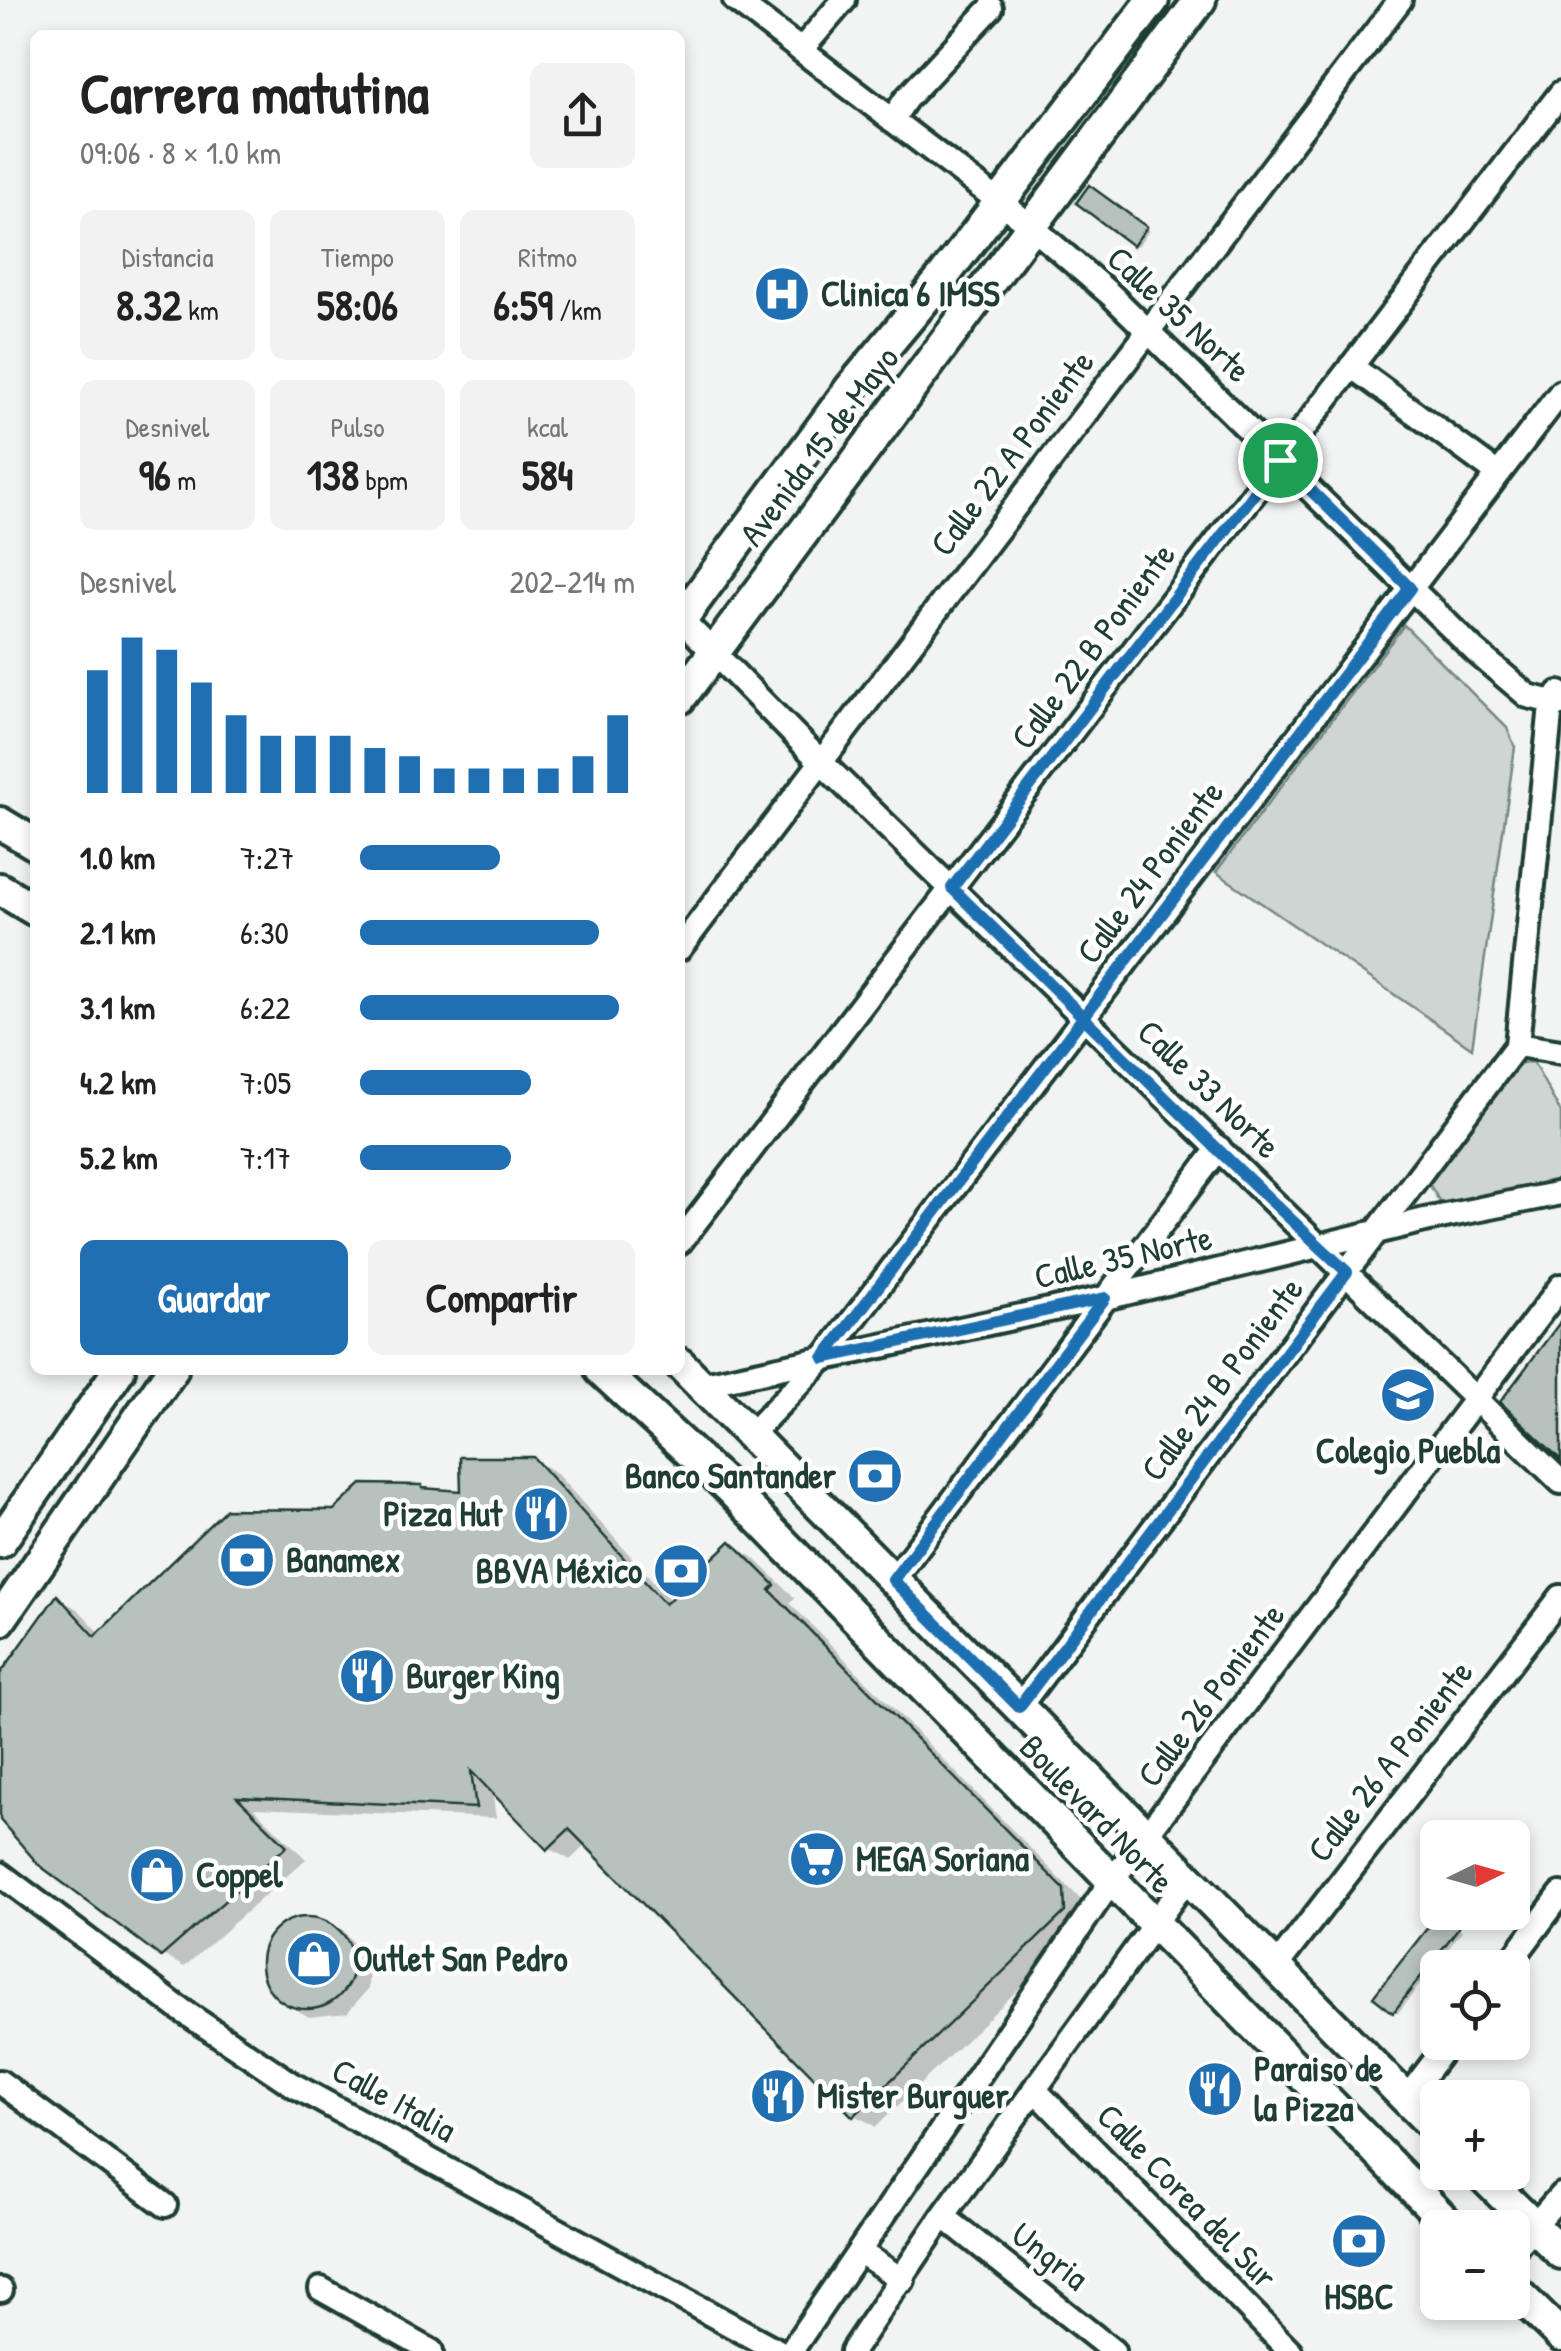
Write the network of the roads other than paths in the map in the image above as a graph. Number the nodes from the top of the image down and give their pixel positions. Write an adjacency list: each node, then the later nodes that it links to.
1 (735, 0): 7 (street, Calle 35 Norte)
2 (844, 0): 7 (street)
3 (1153, 0): 10 (main road, Avenida 15 de Mayo)
4 (1200, 0): 11 (main road, Avenida 15 de Mayo)
5 (1400, 0): 12 (street, Calle 22 A Poniente)
6 (991, 8): 9 (street)
7 (801, 50): 9 (street, Calle 35 Norte)
8 (1561, 92): 13 (street, Calle 22 B Poniente)
9 (892, 120): 10 (street, Calle 35 Norte)
10 (1000, 203): 11 (street, Calle 35 Norte); 18 (main road, Avenida 15 de Mayo)
11 (1030, 225): 12 (street, Calle 35 Norte); 20 (main road, Avenida 15 de Mayo)
12 (1150, 330): 15 (street, Calle 35 Norte); 23 (street, Calle 22 A Poniente)
13 (1352, 366): 15 (street, Calle 22 B Poniente); 16 (street)
14 (1561, 392): 16 (street, Calle 24 Poniente)
15 (1280, 460): 17 (street, Calle 35 Norte); 26 (street, Calle 22 B Poniente)
16 (1498, 474): 17 (street, Calle 24 Poniente)
17 (1410, 588): 22 (street, Calle 35 Norte); 30 (street, Calle 24 Poniente)
18 (685, 613)
19 (685, 625): 20 (street, Calle 33 Norte)
20 (712, 655): 21 (main road, Avenida 15 de Mayo); 23 (street, Calle 33 Norte)
21 (685, 691)
22 (1558, 700): 31 (street)
23 (821, 762): 26 (street, Calle 33 Norte); 29 (street, Calle 22 A Poniente)
24 (0, 823): 25 (main road)
25 (30, 841)
26 (952, 888): 30 (street, Calle 33 Norte); 36 (street, Calle 22 B Poniente)
27 (0, 889): 28 (main road)
28 (30, 907)
29 (685, 941)
30 (1084, 1017): 33 (street, Calle 33 Norte); 41 (street, Calle 24 Poniente)
31 (1517, 1045): 32 (street); 35 (street, Calle 24 B Poniente)
32 (1561, 1052)
33 (1219, 1148): 37 (street, Calle 33 Norte); 40 (street)
34 (1561, 1193): 35 (street, Calle 35 Norte)
35 (1376, 1233): 37 (street, Calle 35 Norte); 38 (street, Calle 24 B Poniente)
36 (685, 1235)
37 (1318, 1246): 38 (street, Calle 33 Norte); 40 (street, Calle 35 Norte)
38 (1347, 1272): 46 (street, Calle 33 Norte); 53 (street, Calle 24 B Poniente)
39 (1561, 1286): 46 (street, Calle 26 Poniente)
40 (1105, 1298): 41 (street, Calle 35 Norte); 50 (street)
41 (824, 1358): 42 (street, Calle 35 Norte); 47 (street, Calle 24 Poniente)
42 (690, 1374): 47 (main road, Boulevard Norte)
43 (117, 1375): 49 (main road)
44 (169, 1375): 52 (main road)
45 (606, 1375): 57 (main road, Boulevard Norte)
46 (1476, 1399): 48 (street, Calle 33 Norte); 54 (street, Calle 26 Poniente)
47 (750, 1435): 50 (main road, Boulevard Norte)
48 (1561, 1482)
49 (0, 1542)
50 (893, 1580): 53 (main road, Boulevard Norte)
51 (1561, 1597): 61 (street, Calle 26 A Poniente)
52 (0, 1620)
53 (1019, 1707): 54 (main road, Boulevard Norte)
54 (1146, 1840): 56 (main road, Boulevard Norte); 57 (street, Calle 26 Poniente)
55 (0, 1874): 81 (street, Calle Italia)
56 (1187, 1879): 59 (street); 61 (main road, Boulevard Norte)
57 (1110, 1883): 59 (main road, Boulevard Norte); 74 (street, Calle 26 Poniente)
58 (1561, 1894): 60 (street)
59 (1154, 1926): 64 (street); 70 (main road, Boulevard Norte)
60 (1519, 1950)
61 (1274, 1969): 65 (main road, Boulevard Norte)
62 (1435, 2060): 65 (street)
63 (0, 2082): 69 (street)
64 (1034, 2089): 71 (street); 85 (street, Calle Corea del Sur)
65 (1406, 2099): 66 (main road, Boulevard Norte)
66 (1420, 2113)
67 (1498, 2190): 72 (main road)
68 (1561, 2195): 72 (street)
69 (165, 2205)
70 (1434, 2210)
71 (943, 2216): 76 (street); 84 (street, Ungria)
72 (1535, 2228): 73 (street); 75 (main road)
73 (1530, 2233)
74 (860, 2252): 76 (street); 82 (street, Calle 26 Poniente)
75 (1561, 2253)
76 (903, 2280): 83 (street)
77 (322, 2289): 80 (street)
78 (1530, 2306): 79 (main road)
79 (1561, 2336)
80 (431, 2351)
81 (778, 2351)
82 (791, 2351)
83 (852, 2351)
84 (1113, 2351)
85 (1290, 2351)

